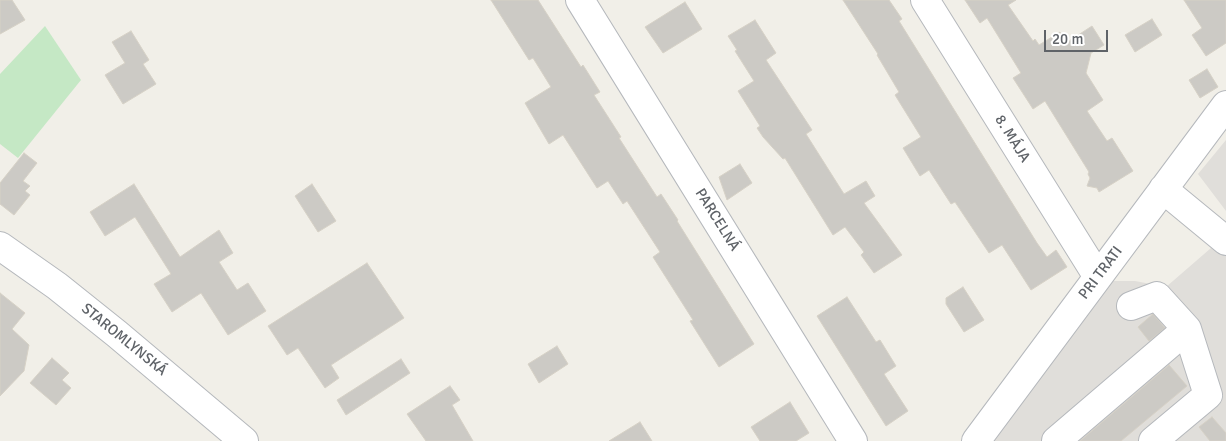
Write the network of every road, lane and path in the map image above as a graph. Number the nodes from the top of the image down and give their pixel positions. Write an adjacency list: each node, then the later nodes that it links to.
1 (580, 0): 11 (street, PARCELNÁ)
2 (925, 0): 7 (street, 8. MÁJA)
3 (1226, 105): 4 (street, PRI TRATI)
4 (1163, 189): 5 (street); 7 (street, PRI TRATI)
5 (1226, 241)
6 (0, 246): 10 (street, STAROMLYNSKÁ)
7 (1098, 277): 12 (street, PRI TRATI)
8 (1131, 306): 9 (street)
9 (1188, 329): 13 (street); 14 (street)
10 (244, 441)
11 (853, 441)
12 (976, 441)
13 (1056, 441)
14 (1153, 441)

